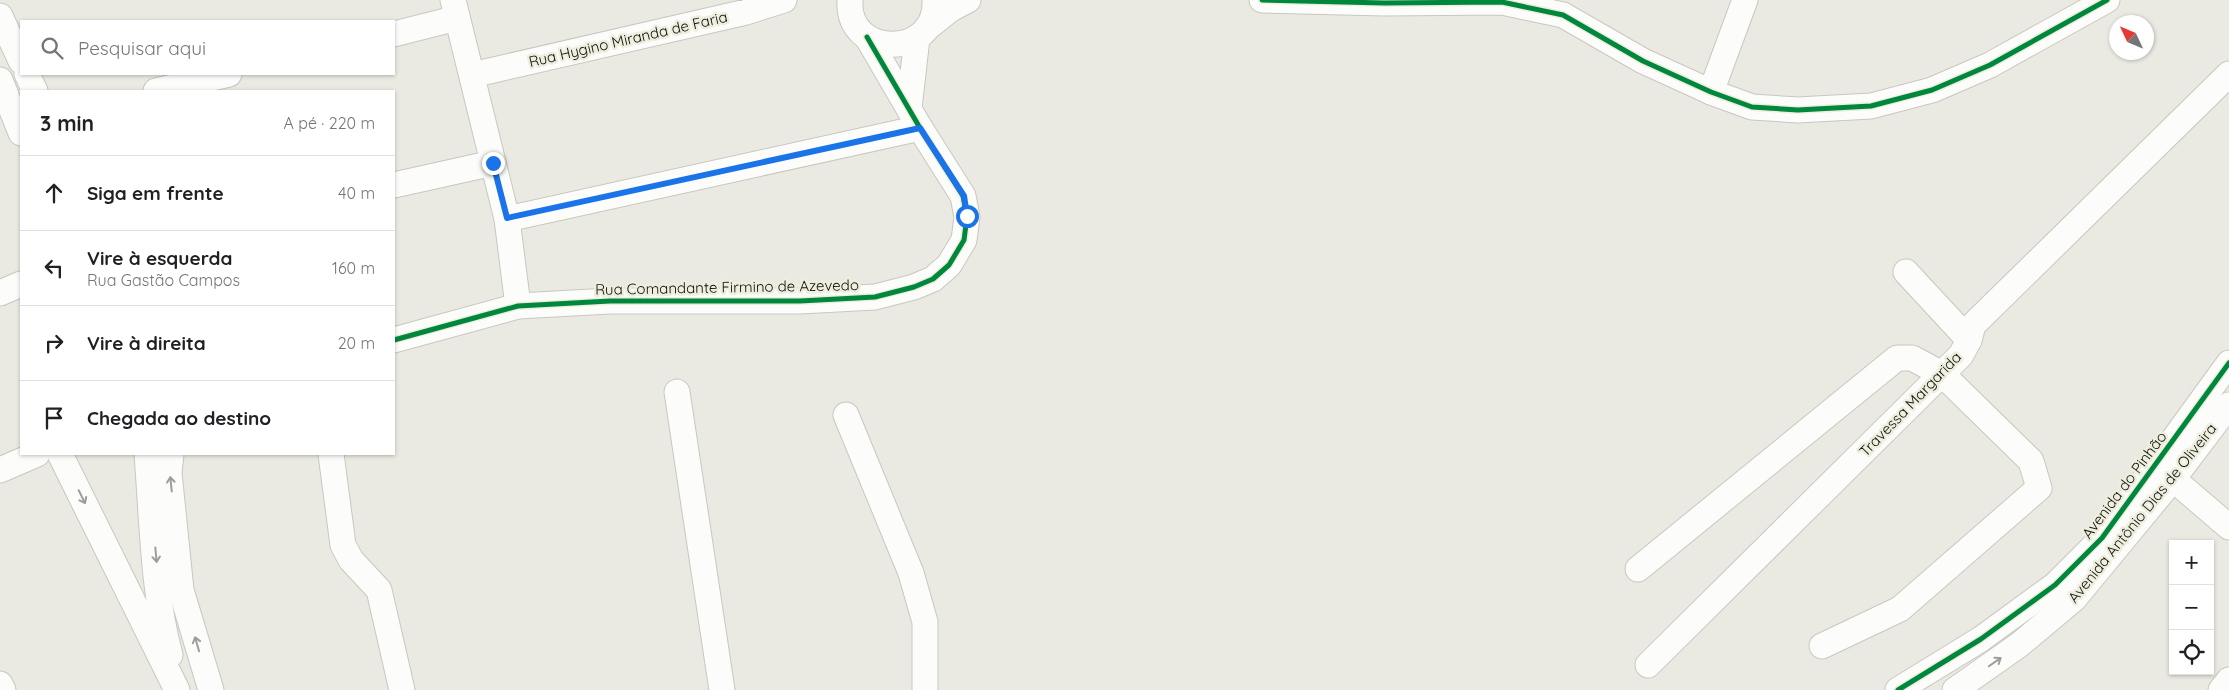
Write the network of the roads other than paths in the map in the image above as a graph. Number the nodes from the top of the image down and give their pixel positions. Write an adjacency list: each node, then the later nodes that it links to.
1 (784, 0): 8 (street, Rua Hygino Miranda de Faria)
2 (935, 0): 11 (street)
3 (968, 0): 11 (street)
4 (1262, 0): 22 (street)
5 (1745, 0): 22 (street)
6 (2107, 0): 22 (street)
7 (848, 2): 13 (street, Rua Comandante Firmino de Azevedo)
8 (752, 6): 18 (street, Rua Hygino Miranda de Faria)
9 (455, 9): 12 (street); 18 (street)
10 (0, 16): 14 (street)
11 (922, 33): 13 (street); 23 (street)
12 (395, 34)
13 (867, 37): 23 (street, Rua Comandante Firmino de Azevedo)
14 (20, 59)
15 (2229, 74): 33 (street, Travessa Margarida)
16 (27, 75): 20 (street)
17 (225, 75): 21 (street)
18 (472, 75): 25 (street)
19 (0, 80): 24 (street)
20 (35, 90)
21 (160, 90)
22 (1711, 92)
23 (914, 118): 27 (street); 31 (street, Rua Comandante Firmino de Azevedo)
24 (13, 132)
25 (493, 163): 26 (street); 27 (street)
26 (395, 185)
27 (507, 218): 31 (street)
28 (1906, 272): 33 (street)
29 (20, 284): 30 (street)
30 (0, 294)
31 (518, 306): 32 (street, Rua Comandante Firmino de Azevedo)
32 (395, 340)
33 (1969, 340): 35 (street, Travessa Margarida)
34 (2229, 363): 58 (street, Avenida do Pinhão)
35 (1942, 374): 47 (street); 48 (street); 49 (street, Travessa Margarida)
36 (677, 392): 56 (street)
37 (2229, 404): 45 (street, Avenida Antônio Dias de Oliveira)
38 (846, 416): 57 (street)
39 (35, 455): 44 (street)
40 (61, 455): 53 (street, one-way to 53)
41 (147, 455): 53 (street, one-way to 53)
42 (171, 455): 54 (street, one-way to 42)
43 (331, 455): 55 (street)
44 (0, 470)
45 (2173, 479): 46 (street); 59 (street, Avenida Antônio Dias de Oliveira, one-way to 45)
46 (2229, 526)
47 (1638, 569)
48 (1822, 646)
49 (1648, 665)
50 (2229, 680): 60 (street)
51 (0, 684): 52 (street)
52 (3, 690)
53 (179, 690)
54 (212, 690)
55 (402, 690)
56 (722, 690)
57 (925, 690)
58 (1898, 690)
59 (1955, 690)
60 (2221, 690)

